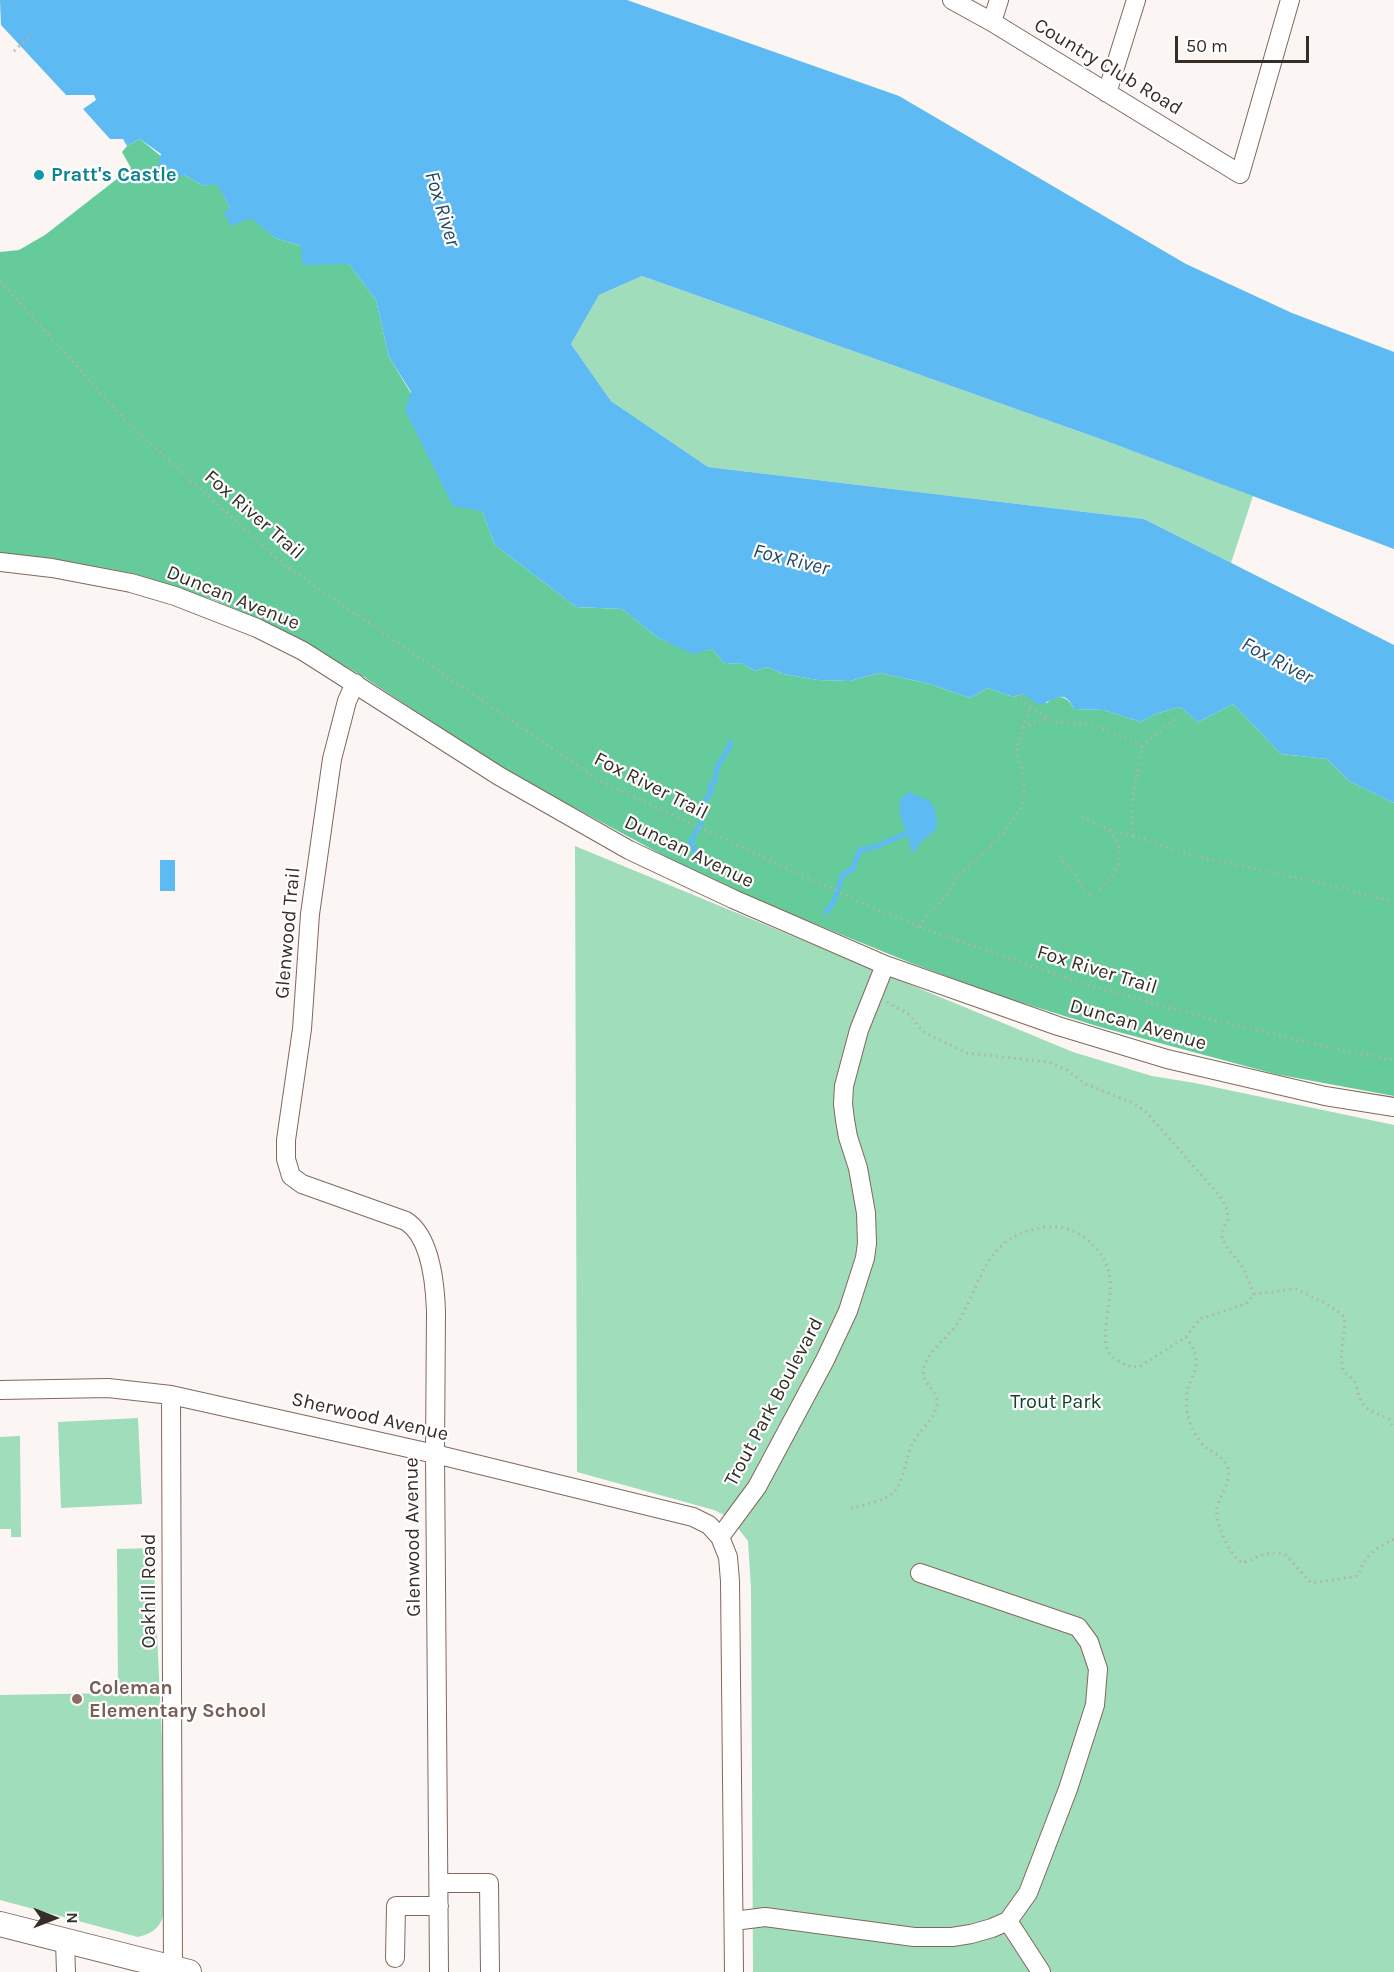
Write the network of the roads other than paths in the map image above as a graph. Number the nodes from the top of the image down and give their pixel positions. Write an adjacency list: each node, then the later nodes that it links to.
1 (952, 0): 5 (street, Country Club Road)
2 (999, 0): 5 (street)
3 (1136, 0): 6 (street)
4 (1290, 0): 6 (street, Country Club Road)
5 (992, 22): 6 (street, Country Club Road)
6 (1107, 93)
7 (0, 562): 8 (street, Duncan Avenue)
8 (355, 683): 9 (street, Duncan Avenue); 11 (street, Glenwood Trail)
9 (885, 965): 10 (street, Duncan Avenue); 15 (street, Trout Park Boulevard)
10 (1394, 1107)
11 (302, 1184): 14 (street, Glenwood Avenue)
12 (0, 1390): 13 (street, Sherwood Avenue)
13 (171, 1395): 14 (street, Sherwood Avenue); 24 (street, Oakhill Road)
14 (435, 1454): 15 (street, Sherwood Avenue); 17 (street, Glenwood Avenue)
15 (720, 1537): 19 (street)
16 (920, 1573): 20 (street)
17 (439, 1883): 18 (street, Glenwood Avenue); 27 (street)
18 (439, 1906): 23 (street); 26 (street, Glenwood Avenue)
19 (734, 1921): 20 (street); 28 (street)
20 (1008, 1921): 29 (street)
21 (0, 1924): 22 (main road)
22 (65, 1941): 24 (main road); 25 (street)
23 (395, 1958)
24 (179, 1971)
25 (66, 1972)
26 (439, 1972)
27 (489, 1972)
28 (734, 1972)
29 (1041, 1972)

